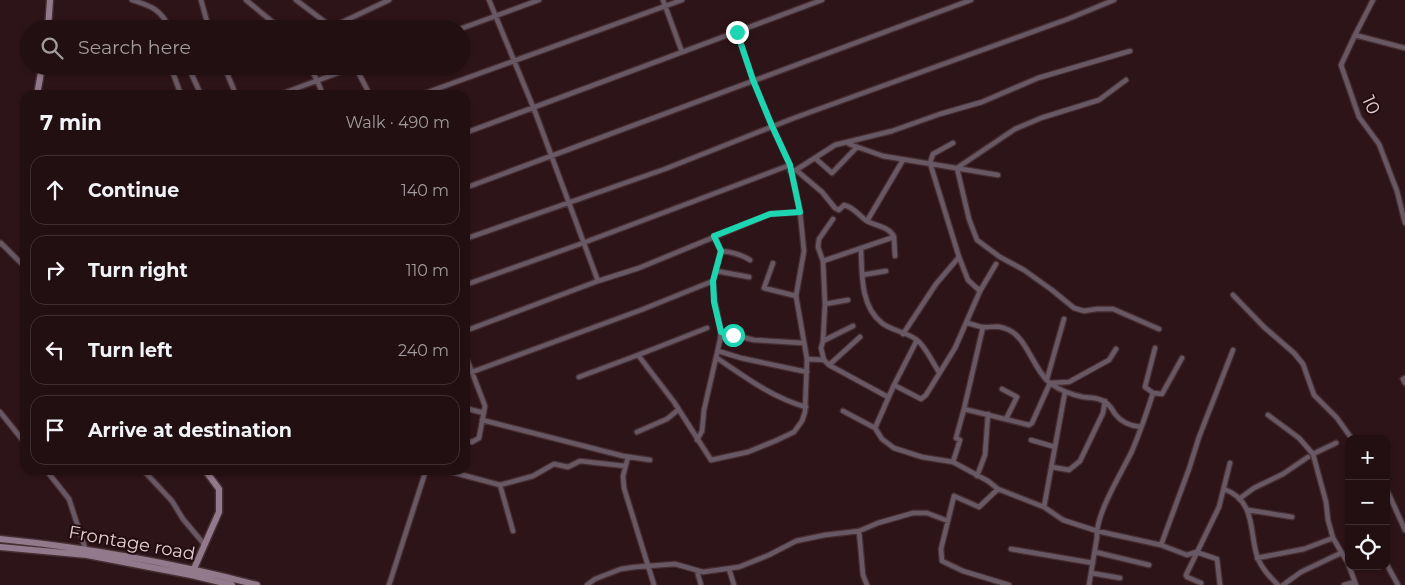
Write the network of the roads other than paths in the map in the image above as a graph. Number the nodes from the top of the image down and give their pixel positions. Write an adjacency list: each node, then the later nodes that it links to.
1 (50, 0): 17 (main road)
2 (132, 0): 18 (street)
3 (201, 0): 19 (street)
4 (246, 0): 20 (street)
5 (296, 0): 21 (street)
6 (386, 0): 22 (street)
7 (489, 0): 16 (street)
8 (539, 0): 16 (street)
9 (663, 0): 15 (street)
10 (682, 0): 15 (street)
11 (822, 0): 24 (street)
12 (970, 0): 38 (street)
13 (1114, 0): 49 (street)
14 (1373, 0): 25 (street, 10)
15 (666, 6): 28 (street); 29 (street)
16 (495, 16): 23 (street); 29 (street)
17 (49, 20)
18 (166, 20)
19 (207, 20)
20 (270, 20)
21 (322, 20)
22 (348, 20)
23 (470, 25)
24 (737, 32): 28 (street); 38 (street)
25 (1355, 35): 26 (street); 64 (street, 10)
26 (1405, 48)
27 (1130, 51): 51 (street)
28 (682, 52): 48 (street)
29 (515, 61): 47 (street); 48 (street)
30 (40, 75): 40 (main road)
31 (174, 75): 41 (street)
32 (192, 75): 42 (street)
33 (228, 75): 43 (street)
34 (314, 75): 37 (street)
35 (331, 75): 37 (street)
36 (360, 75): 46 (street)
37 (317, 80): 44 (street); 45 (street)
38 (753, 80): 49 (street); 54 (street)
39 (1126, 80): 59 (street)
40 (38, 90)
41 (179, 90)
42 (199, 90)
43 (234, 90)
44 (291, 90)
45 (321, 90)
46 (367, 90)
47 (434, 90)
48 (534, 109): 50 (street); 54 (street)
49 (772, 126): 58 (street); 66 (street)
50 (470, 131)
51 (848, 143): 53 (street); 55 (street)
52 (953, 143): 57 (street)
53 (856, 147): 55 (street); 56 (street)
54 (551, 157): 63 (street); 66 (street)
55 (815, 158): 60 (street)
56 (903, 160): 57 (street); 69 (street)
57 (930, 163): 59 (street); 79 (street)
58 (790, 165): 61 (street); 74 (street)
59 (956, 168): 62 (street); 103 (street)
60 (796, 170): 61 (street); 69 (street)
61 (790, 171): 67 (street)
62 (998, 175)
63 (470, 186)
64 (1399, 199): 65 (street); 70 (street, 10)
65 (1405, 199)
66 (569, 203): 72 (street); 74 (street)
67 (800, 212): 71 (street); 94 (street)
68 (833, 220): 81 (street)
69 (867, 221): 73 (street)
70 (1405, 223)
71 (714, 236): 77 (street); 89 (street)
72 (470, 237)
73 (894, 237): 76 (street); 78 (street)
74 (583, 243): 89 (street); 91 (street)
75 (0, 244): 82 (street)
76 (861, 248): 81 (street); 87 (street)
77 (721, 251): 80 (street); 85 (street)
78 (895, 256)
79 (959, 257): 92 (street); 105 (street)
80 (750, 260)
81 (823, 261): 96 (street)
82 (20, 262)
83 (773, 264): 94 (street)
84 (996, 264): 92 (street)
85 (716, 271): 88 (street); 90 (street)
86 (886, 271): 87 (street)
87 (862, 275): 105 (street)
88 (749, 278)
89 (598, 281): 102 (street)
90 (713, 281): 104 (street); 121 (street)
91 (470, 283)
92 (980, 291): 98 (street)
93 (1233, 294): 148 (street)
94 (796, 296): 109 (street)
95 (848, 300): 96 (street)
96 (825, 304): 108 (street)
97 (1064, 319): 126 (street)
98 (967, 323): 100 (street); 123 (street)
99 (852, 326): 108 (street)
100 (983, 327): 126 (street); 136 (street)
101 (707, 328): 114 (street)
102 (470, 329)
103 (1159, 329)
104 (721, 332): 109 (street); 113 (street)
105 (903, 334): 107 (street)
106 (860, 337): 119 (street)
107 (917, 340): 123 (street); 128 (street)
108 (823, 341): 118 (street)
109 (803, 343): 117 (street)
110 (1155, 348): 131 (street)
111 (1116, 349): 126 (street)
112 (1232, 350): 185 (street)
113 (718, 351): 115 (street); 122 (street)
114 (638, 355): 124 (street); 137 (street)
115 (717, 358): 134 (street); 150 (street)
116 (1182, 358): 131 (street)
117 (807, 359): 118 (street); 122 (street)
118 (824, 360): 119 (street)
119 (829, 365): 132 (street)
120 (470, 367): 121 (street)
121 (472, 372): 140 (street)
122 (808, 372): 134 (street)
123 (939, 372): 128 (street)
124 (579, 377)
125 (1405, 378): 127 (street)
126 (1049, 381): 130 (street); 143 (street)
127 (1405, 383)
128 (894, 384): 132 (street)
129 (1002, 389): 143 (street)
130 (1066, 392): 133 (street); 154 (street)
131 (1153, 393): 145 (street)
132 (888, 397): 146 (street)
133 (1105, 401): 145 (street); 162 (street)
134 (806, 407): 150 (street)
135 (470, 409): 140 (street)
136 (964, 409): 141 (street); 159 (street)
137 (678, 410): 147 (street); 150 (street)
138 (843, 411): 146 (street)
139 (0, 412): 149 (street)
140 (484, 412): 144 (street)
141 (988, 414): 143 (street); 168 (street)
142 (1268, 414): 155 (street)
143 (1006, 419)
144 (482, 420): 152 (street); 156 (street)
145 (1141, 427): 181 (street)
146 (875, 428): 159 (street)
147 (637, 432)
148 (1349, 435)
149 (20, 437)
150 (697, 440)
151 (1031, 440): 154 (street)
152 (470, 441)
153 (1336, 443): 155 (street)
154 (1055, 448): 162 (street)
155 (1313, 454): 182 (street)
156 (628, 457): 158 (street); 161 (street)
157 (1308, 457): 173 (street)
158 (650, 460)
159 (953, 462): 168 (street)
160 (1230, 463): 171 (street)
161 (625, 466): 169 (street); 196 (street)
162 (1052, 467): 174 (street)
163 (50, 475): 188 (street)
164 (149, 475): 184 (street)
165 (209, 475): 184 (main road)
166 (424, 475): 209 (street)
167 (463, 475): 169 (street)
168 (977, 476): 170 (street)
169 (500, 485): 179 (street)
170 (998, 489): 174 (street); 177 (street)
171 (1224, 490): 173 (street); 190 (street)
172 (1390, 497): 178 (street)
173 (1239, 499): 175 (street)
174 (1044, 507): 181 (street)
175 (1248, 510): 176 (street); 192 (street)
176 (1292, 518)
177 (948, 521): 180 (street); 205 (street)
178 (1405, 530)
179 (513, 531)
180 (859, 531): 197 (street); 214 (street)
181 (1097, 531): 185 (street); 189 (street)
182 (1333, 538): 191 (street); 192 (street)
183 (0, 539): 188 (main road, Frontage road)
184 (204, 544): 201 (main road)
185 (1161, 545): 190 (street)
186 (0, 546): 188 (main road)
187 (1011, 549): 194 (street)
188 (86, 552): 201 (main road, Frontage road)
189 (1095, 552): 194 (street); 195 (street)
190 (1196, 552): 204 (street); 217 (street)
191 (1341, 553): 193 (street); 219 (street)
192 (1257, 558): 218 (street)
193 (1345, 560)
194 (1093, 563): 202 (street)
195 (1149, 565)
196 (649, 566): 200 (street); 210 (street); 211 (street)
197 (729, 569): 200 (street); 213 (street)
198 (1350, 570): 206 (street)
199 (1390, 570): 221 (street)
200 (697, 571): 212 (street)
201 (192, 572): 207 (main road); 208 (main road, Frontage road)
202 (1091, 573): 203 (street); 216 (street)
203 (1120, 578)
204 (1201, 583)
205 (1000, 584): 215 (street)
206 (1355, 584): 220 (street)
207 (232, 585)
208 (257, 585)
209 (389, 585)
210 (587, 585)
211 (654, 585)
212 (700, 585)
213 (734, 585)
214 (867, 585)
215 (1009, 585)
216 (1089, 585)
217 (1220, 585)
218 (1278, 585)
219 (1282, 585)
220 (1344, 585)
221 (1398, 585)

